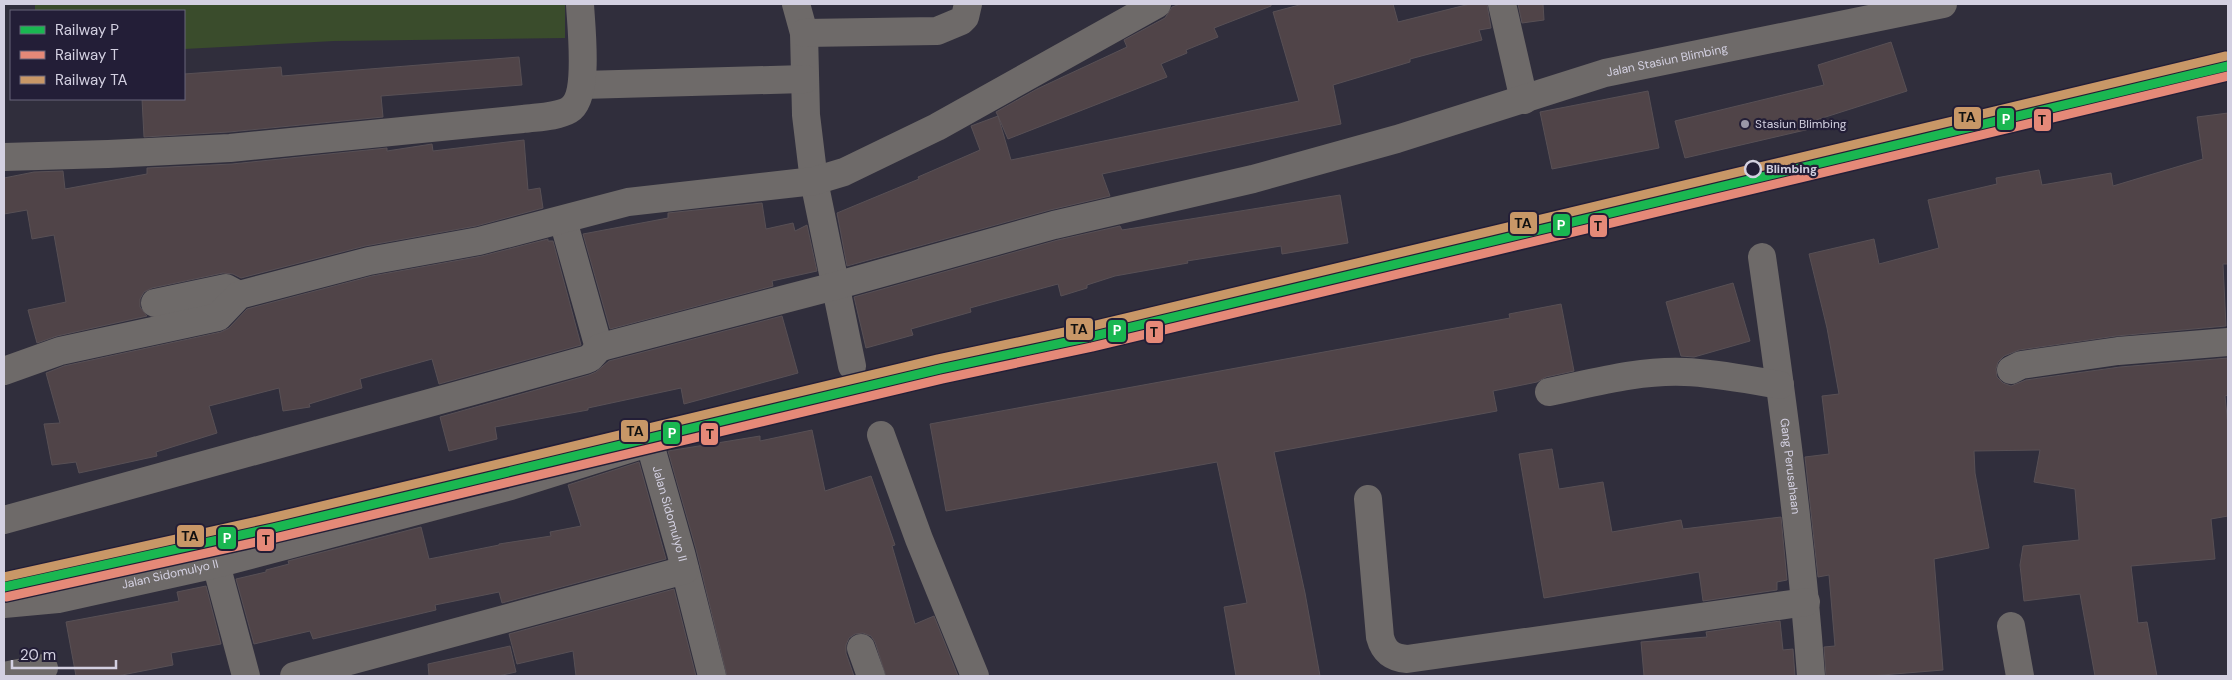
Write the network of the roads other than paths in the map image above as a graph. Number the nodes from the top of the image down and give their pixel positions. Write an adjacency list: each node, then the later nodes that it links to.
1 (580, 4): 9 (street)
2 (796, 4): 7 (street)
3 (968, 4): 7 (street)
4 (1157, 4): 12 (street)
5 (1502, 4): 10 (street)
6 (1943, 4): 10 (street, Jalan Stasiun Blimbing)
7 (804, 33): 8 (street)
8 (805, 79): 9 (street); 12 (street)
9 (582, 86): 11 (street)
10 (1524, 100): 15 (street, Jalan Stasiun Blimbing)
11 (4, 157)
12 (814, 181): 13 (street); 15 (street)
13 (564, 220): 16 (street); 19 (street)
14 (1762, 257): 23 (street, Gang Perusahaan)
15 (835, 286): 19 (street, Jalan Stasiun Blimbing); 20 (street)
16 (239, 295): 17 (street); 22 (street)
17 (155, 303)
18 (2228, 342): 21 (street)
19 (599, 348): 27 (street, Jalan Stasiun Blimbing)
20 (852, 366)
21 (2011, 370)
22 (4, 372)
23 (1780, 385): 24 (street); 30 (street, Gang Perusahaan)
24 (1548, 392)
25 (881, 435): 40 (street)
26 (1368, 499): 30 (street)
27 (4, 520)
28 (216, 564): 29 (street, Jalan Sidomulyo II); 31 (street, Jalan Sidomulyo II); 36 (street)
29 (685, 570): 37 (street); 38 (street, Jalan Sidomulyo II)
30 (1806, 602): 41 (street, Gang Perusahaan)
31 (4, 604)
32 (2011, 626): 42 (street)
33 (861, 648): 39 (street)
34 (44, 668): 35 (street)
35 (4, 676)
36 (246, 676)
37 (294, 676)
38 (712, 676)
39 (871, 676)
40 (974, 676)
41 (1811, 676)
42 (2020, 676)

